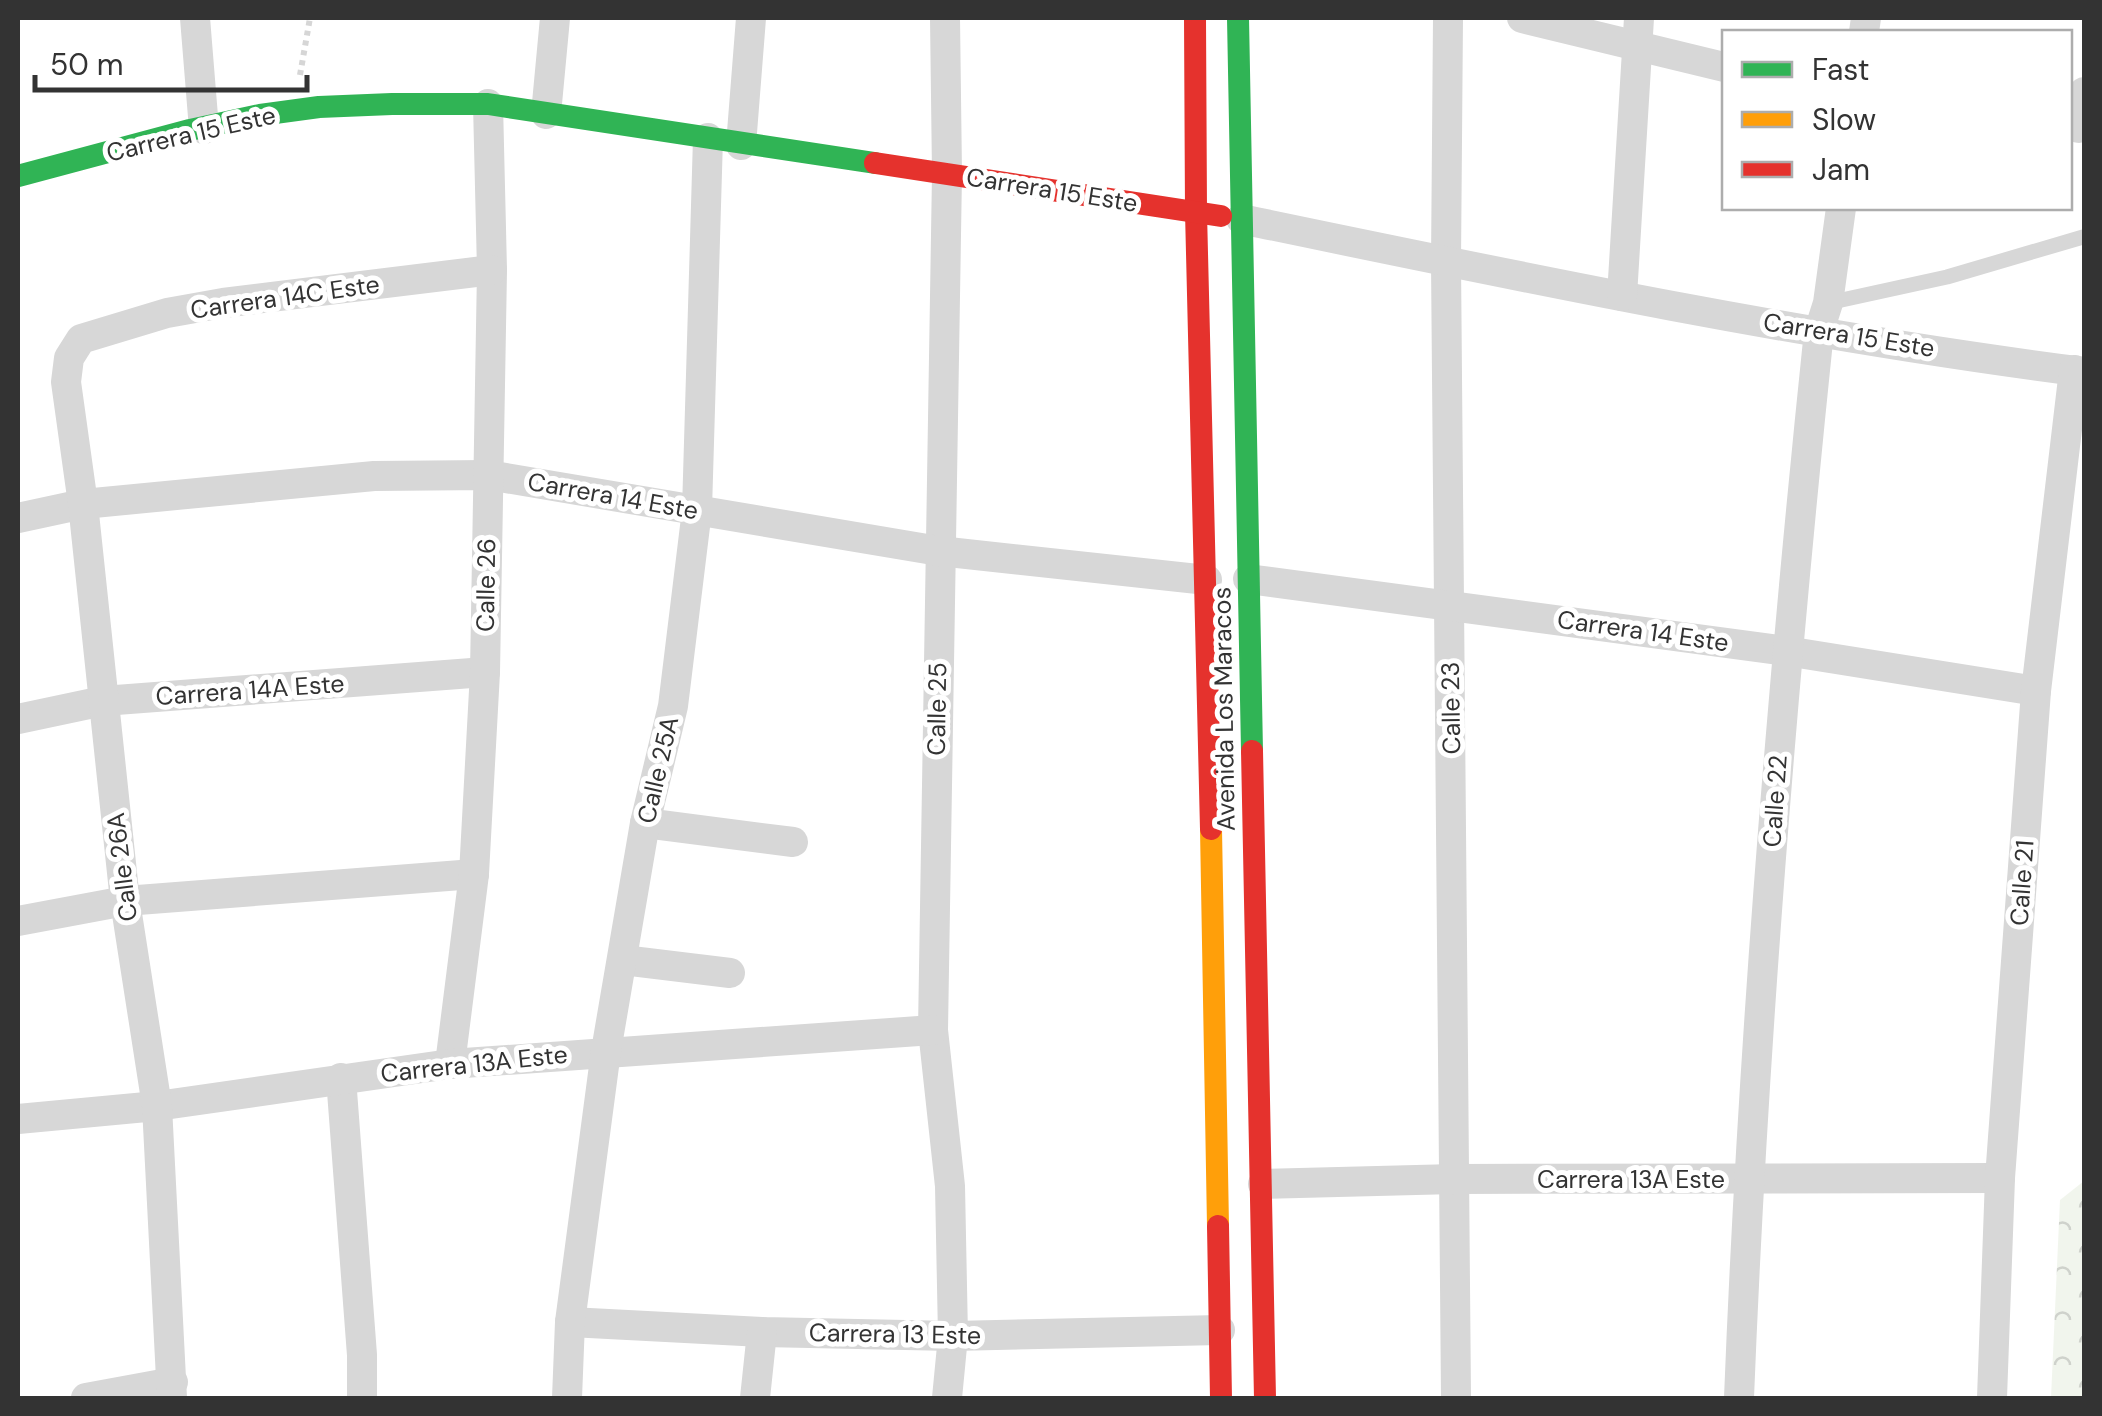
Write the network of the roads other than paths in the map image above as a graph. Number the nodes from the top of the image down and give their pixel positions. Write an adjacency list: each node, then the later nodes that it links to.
1 (196, 18): 15 (street)
2 (555, 18): 13 (street)
3 (750, 18): 17 (street)
4 (945, 18): 18 (street, Calle 25)
5 (1195, 18): 21 (street, Avenida Los Maracos)
6 (1238, 18): 22 (street, Avenida Los Maracos)
7 (1448, 18): 24 (street, Calle 23)
8 (1522, 18): 9 (street)
9 (1637, 32): 10 (street); 26 (street)
10 (1722, 66)
11 (2084, 92): 14 (street)
12 (488, 104): 13 (street, Carrera 15 Este); 15 (street, Carrera 15 Este); 25 (street, Calle 26)
13 (546, 114): 16 (street, Carrera 15 Este)
14 (2078, 128)
15 (204, 129): 19 (street, Carrera 15 Este)
16 (708, 138): 17 (street, Carrera 15 Este); 32 (street, Calle 25A)
17 (741, 145): 18 (street, Carrera 15 Este)
18 (947, 174): 21 (street, Carrera 15 Este); 34 (street, Calle 25)
19 (18, 176)
20 (1841, 210): 27 (street, Calle 22)
21 (1196, 212): 22 (street, Carrera 15 Este); 36 (street, Avenida Los Maracos)
22 (1241, 219): 24 (street, Carrera 15 Este); 35 (street, Avenida Los Maracos)
23 (2083, 238): 27 (lane)
24 (1446, 262): 26 (street, Carrera 15 Este); 37 (street, Calle 23)
25 (492, 270): 28 (street, Carrera 14C Este); 30 (street, Calle 26)
26 (1622, 296): 27 (street, Carrera 15 Este)
27 (1824, 317): 29 (street, Carrera 15 Este); 38 (street, Calle 22)
28 (81, 339): 31 (street, Calle 26A)
29 (2079, 371): 40 (street, Calle 21)
30 (488, 475): 31 (street, Carrera 14 Este); 32 (street, Carrera 14 Este); 39 (street, Calle 26)
31 (83, 504): 33 (street, Carrera 14 Este); 41 (street, Calle 26A)
32 (696, 510): 34 (street, Carrera 14 Este); 43 (street, Calle 25A)
33 (18, 518)
34 (939, 550): 36 (street, Carrera 14 Este); 50 (street, Calle 25)
35 (1248, 579): 37 (street, Carrera 14 Este); 59 (street, Avenida Los Maracos)
36 (1206, 580): 61 (street, Avenida Los Maracos)
37 (1450, 605): 38 (street, Carrera 14 Este); 57 (street, Calle 23)
38 (1786, 651): 40 (street, Carrera 14 Este); 58 (street, Calle 22)
39 (485, 672): 41 (street, Carrera 14A Este); 45 (street, Calle 26)
40 (2036, 691): 56 (street, Calle 21)
41 (103, 701): 42 (street, Carrera 14A Este); 46 (street, Calle 26A)
42 (18, 720)
43 (645, 823): 44 (street); 48 (street, Calle 25A)
44 (793, 842)
45 (474, 874): 46 (street); 52 (street, Calle 26)
46 (126, 901): 47 (street); 54 (street, Calle 26A)
47 (18, 921)
48 (623, 960): 49 (street); 51 (street, Calle 25A)
49 (730, 973)
50 (932, 1030): 51 (street, Carrera 13A Este); 63 (street, Calle 25)
51 (606, 1051): 52 (street, Carrera 13A Este); 60 (street, Calle 25A)
52 (450, 1064): 53 (street, Carrera 13A Este)
53 (341, 1078): 54 (street, Carrera 13A Este); 66 (street)
54 (157, 1106): 55 (street, Carrera 13A Este); 64 (street, Calle 26A)
55 (18, 1118)
56 (2000, 1178): 58 (street, Carrera 13A Este); 74 (street, Calle 21)
57 (1455, 1179): 58 (street, Carrera 13A Este); 59 (street, Carrera 13A Este); 72 (street, Calle 23)
58 (1748, 1179): 73 (street, Calle 22)
59 (1263, 1184): 71 (street, Avenida Los Maracos)
60 (570, 1322): 62 (street, Carrera 13 Este); 67 (street, Calle 25A)
61 (1220, 1330): 63 (street, Carrera 13 Este); 70 (street, Avenida Los Maracos)
62 (762, 1332): 63 (street, Carrera 13 Este); 68 (street)
63 (953, 1336): 69 (street, Calle 25)
64 (172, 1390): 65 (street)
65 (86, 1398)
66 (362, 1398)
67 (567, 1398)
68 (755, 1398)
69 (947, 1398)
70 (1221, 1398)
71 (1266, 1398)
72 (1456, 1398)
73 (1739, 1398)
74 (1992, 1398)

